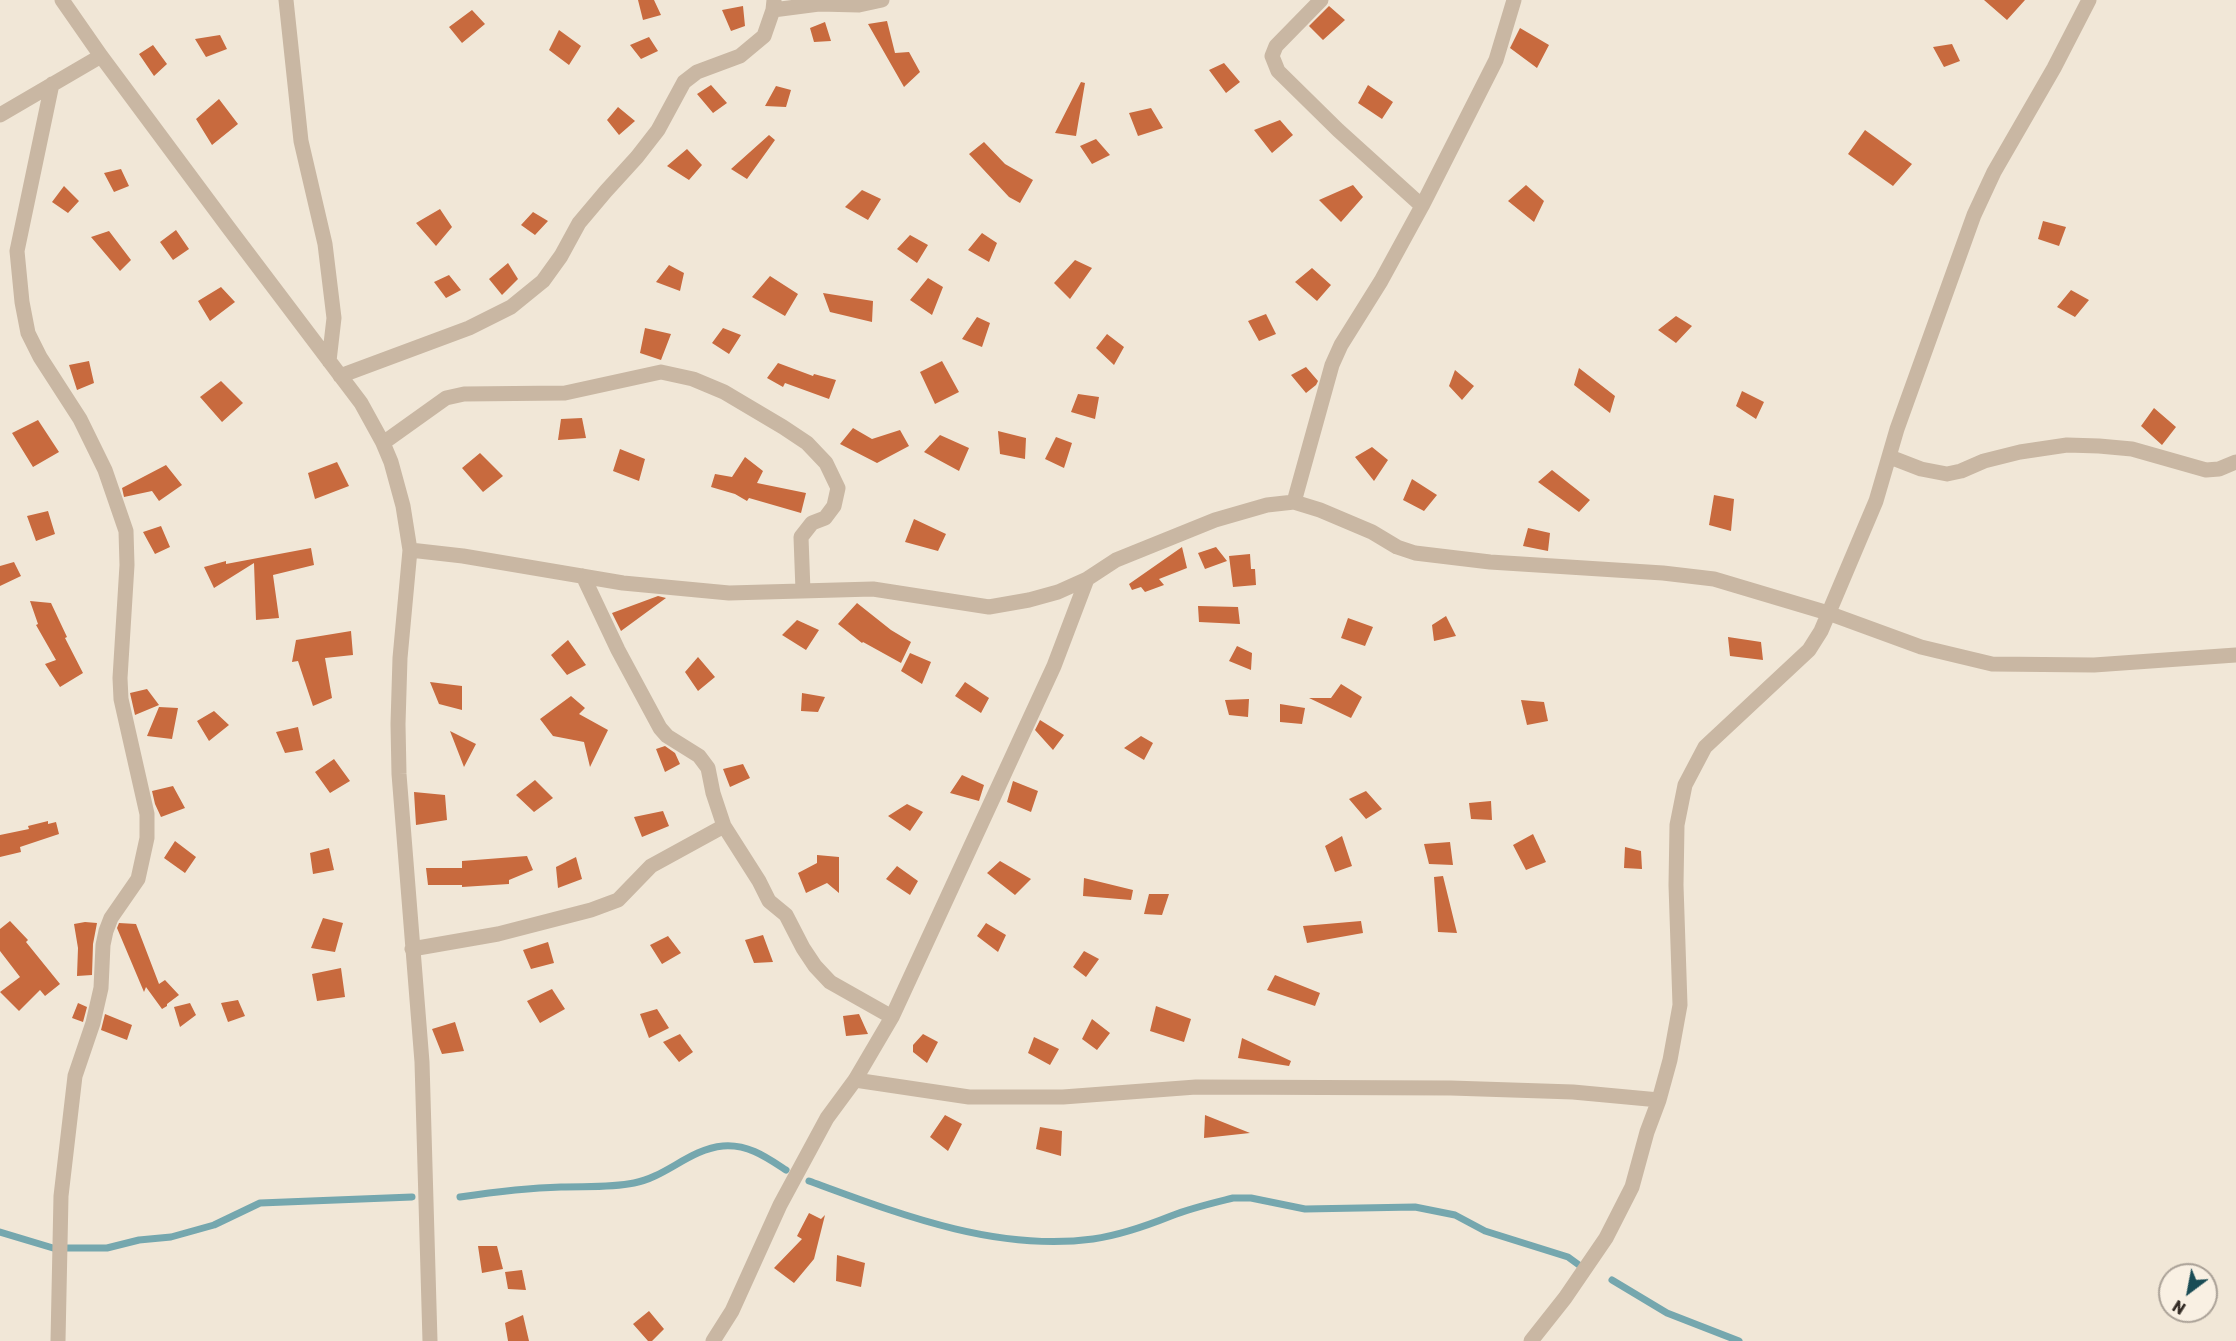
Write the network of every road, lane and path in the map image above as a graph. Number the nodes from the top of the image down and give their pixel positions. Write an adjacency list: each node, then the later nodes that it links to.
1 (62, 0): 8 (street)
2 (286, 0): 12 (street)
3 (882, 0): 7 (street)
4 (1321, 0): 11 (street)
5 (1514, 0): 11 (street)
6 (2089, 0): 15 (street)
7 (773, 5): 13 (street)
8 (101, 56): 9 (street); 12 (street)
9 (52, 84): 10 (street); 29 (street)
10 (0, 115)
11 (1422, 206): 17 (street)
12 (329, 361): 13 (street)
13 (340, 376): 14 (street)
14 (383, 443): 18 (street); 21 (street)
15 (1890, 456): 16 (street); 22 (street)
16 (2236, 462)
17 (1294, 502): 20 (street); 22 (street)
18 (410, 550): 19 (street); 25 (street)
19 (583, 576): 21 (street); 24 (street)
20 (1087, 579): 21 (street); 26 (street)
21 (803, 591)
22 (1828, 613): 23 (street); 28 (street)
23 (2236, 655)
24 (724, 826): 25 (street); 26 (street)
25 (412, 949): 30 (street)
26 (892, 1017): 27 (street)
27 (855, 1080): 28 (street); 31 (street)
28 (1659, 1101): 32 (street)
29 (58, 1341)
30 (430, 1341)
31 (713, 1341)
32 (1531, 1341)

